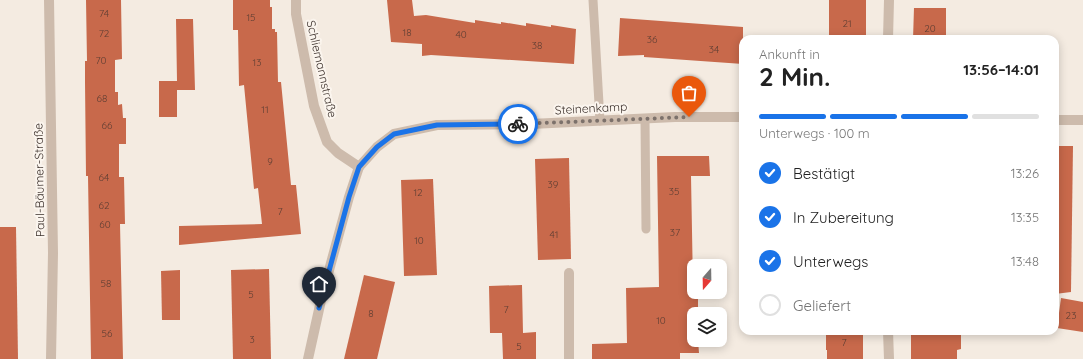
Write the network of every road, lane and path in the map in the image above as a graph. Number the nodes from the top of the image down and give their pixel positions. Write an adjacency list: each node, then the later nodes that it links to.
1 (49, 0): 15 (street, Paul-Bäumer-Straße)
2 (296, 0): 11 (street, Schliemannstraße)
3 (593, 0): 10 (lane)
4 (889, 0): 5 (street)
5 (888, 35)
6 (739, 117): 7 (street, Steinenkamp)
7 (645, 119): 10 (street, Steinenkamp); 12 (lane)
8 (1059, 120): 9 (street)
9 (1083, 120)
10 (600, 121): 11 (street, Steinenkamp)
11 (359, 167): 16 (street)
12 (646, 229)
13 (569, 273): 17 (street)
14 (888, 335): 18 (street)
15 (51, 359)
16 (308, 359)
17 (569, 359)
18 (888, 359)

